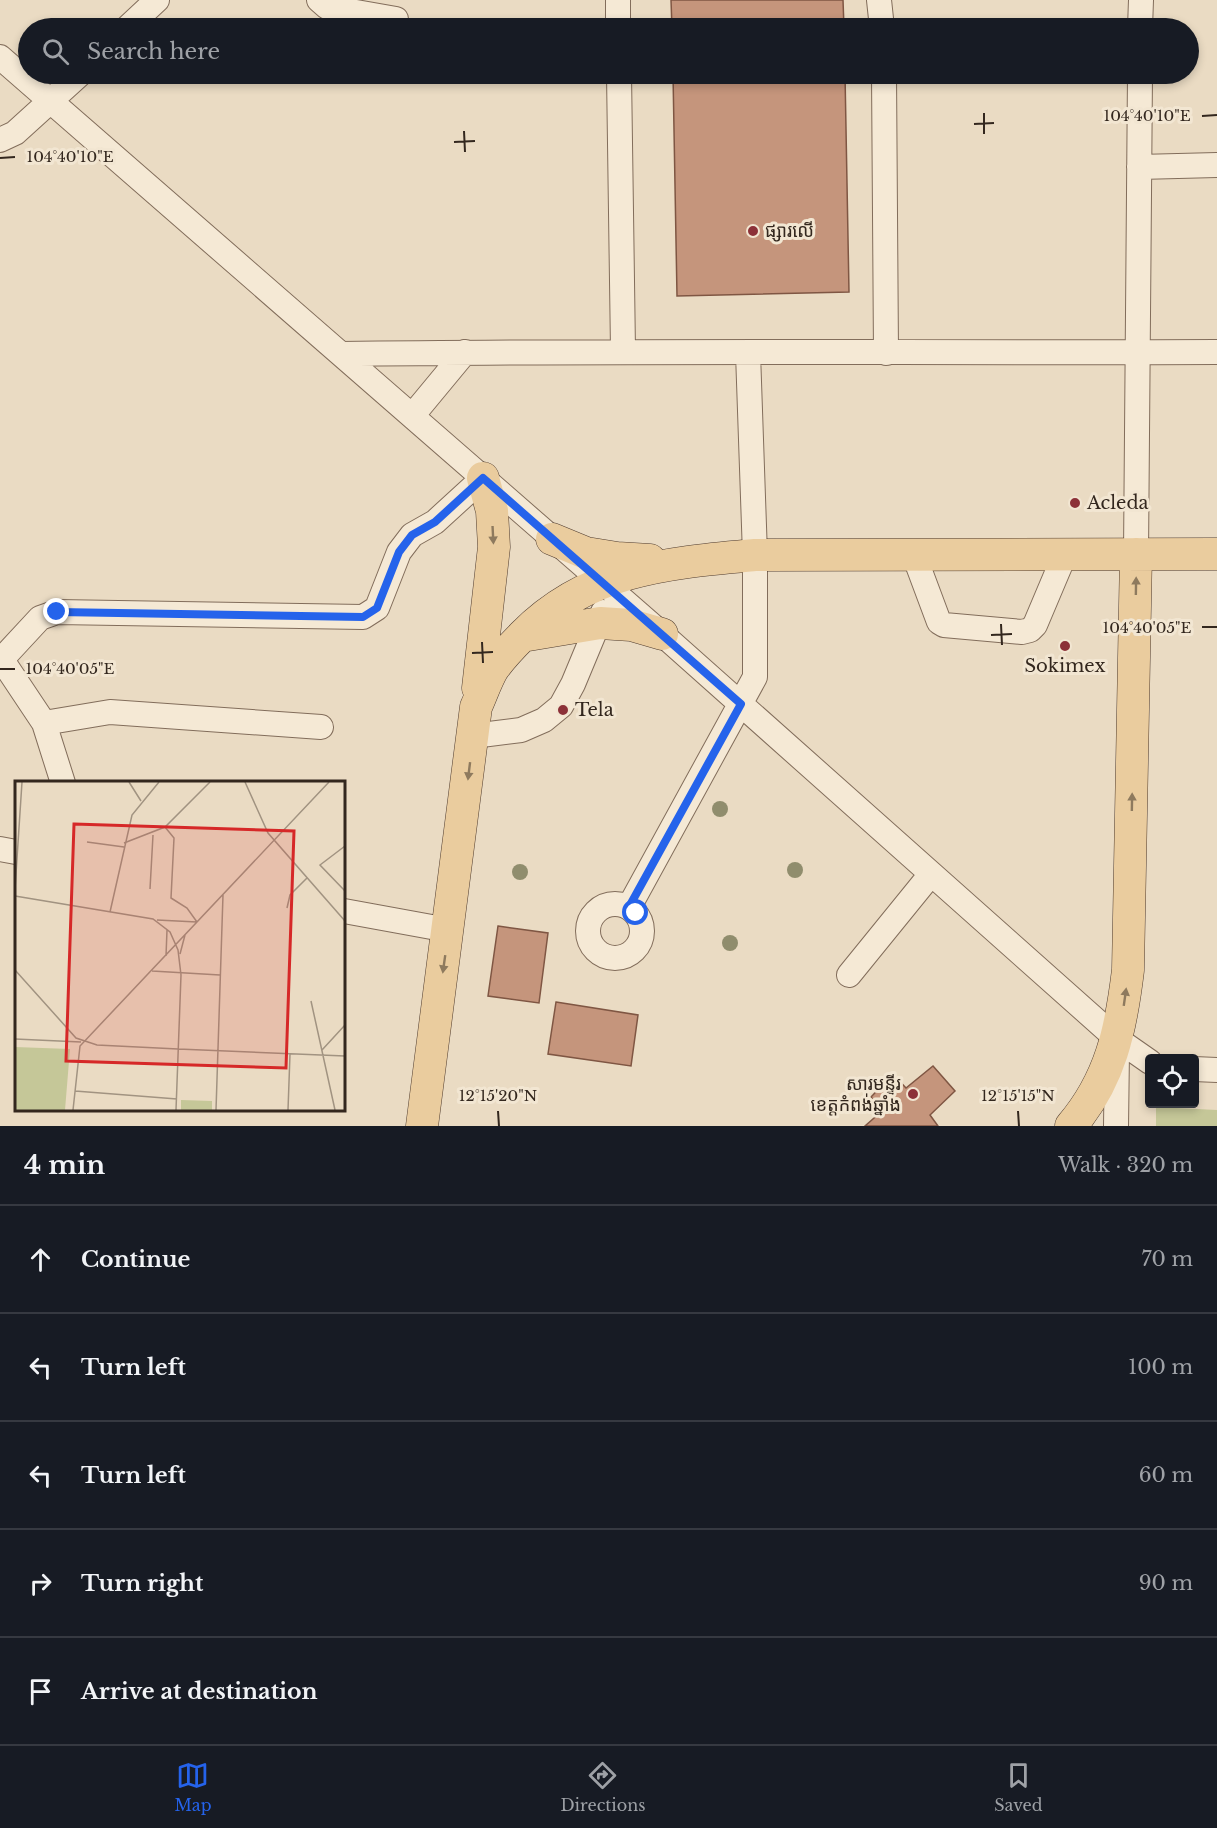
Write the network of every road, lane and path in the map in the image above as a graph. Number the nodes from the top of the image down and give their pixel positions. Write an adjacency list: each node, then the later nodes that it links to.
1 (157, 0): 6 (street)
2 (319, 0): 7 (street)
3 (618, 0): 8 (street)
4 (879, 0): 9 (street)
5 (1141, 0): 10 (street)
6 (138, 18)
7 (390, 18)
8 (618, 18)
9 (881, 18)
10 (1140, 18)
11 (0, 57): 12 (street)
12 (18, 73)
13 (31, 84): 18 (street)
14 (69, 84): 18 (street)
15 (619, 84): 22 (street)
16 (884, 84): 27 (street)
17 (1140, 84): 21 (street)
18 (51, 101): 19 (street); 28 (street)
19 (0, 140)
20 (1217, 165): 21 (street)
21 (1139, 167): 24 (street)
22 (623, 350): 23 (street); 26 (street)
23 (465, 352): 28 (street); 29 (street)
24 (1138, 352): 25 (street); 27 (street); 33 (street)
25 (1217, 352)
26 (748, 353): 27 (street); 35 (street)
27 (886, 353)
28 (341, 354): 29 (street)
29 (412, 416): 30 (street)
30 (483, 478): 31 (street); 42 (street); 44 (main road, one-way to 44)
31 (552, 539): 37 (main road); 38 (street)
32 (1065, 554): 33 (main road); 36 (main road); 36 (street)
33 (1136, 554): 34 (main road); 55 (main road, one-way to 33)
34 (1217, 554)
35 (755, 555): 36 (main road); 37 (main road); 43 (street)
36 (914, 555)
37 (684, 561): 38 (main road)
38 (606, 586): 39 (street); 40 (street); 41 (main road)
39 (600, 623): 40 (main road); 41 (main road); 44 (street)
40 (662, 634): 43 (street)
41 (522, 636): 44 (main road)
42 (1, 658): 45 (street)
43 (741, 704): 50 (street); 51 (street)
44 (475, 721): 53 (main road, one-way to 53)
45 (45, 723): 46 (street); 47 (street)
46 (321, 727)
47 (62, 781)
48 (0, 849): 49 (street)
49 (15, 852)
50 (932, 874): 54 (street); 55 (street)
51 (629, 907)
52 (345, 911): 53 (street)
53 (448, 930): 59 (main road, one-way to 59)
54 (849, 975)
55 (1117, 1039): 56 (street); 60 (main road); 61 (street)
56 (1145, 1059)
57 (1199, 1069): 58 (street)
58 (1217, 1070)
59 (422, 1126)
60 (1071, 1126)
61 (1116, 1126)

